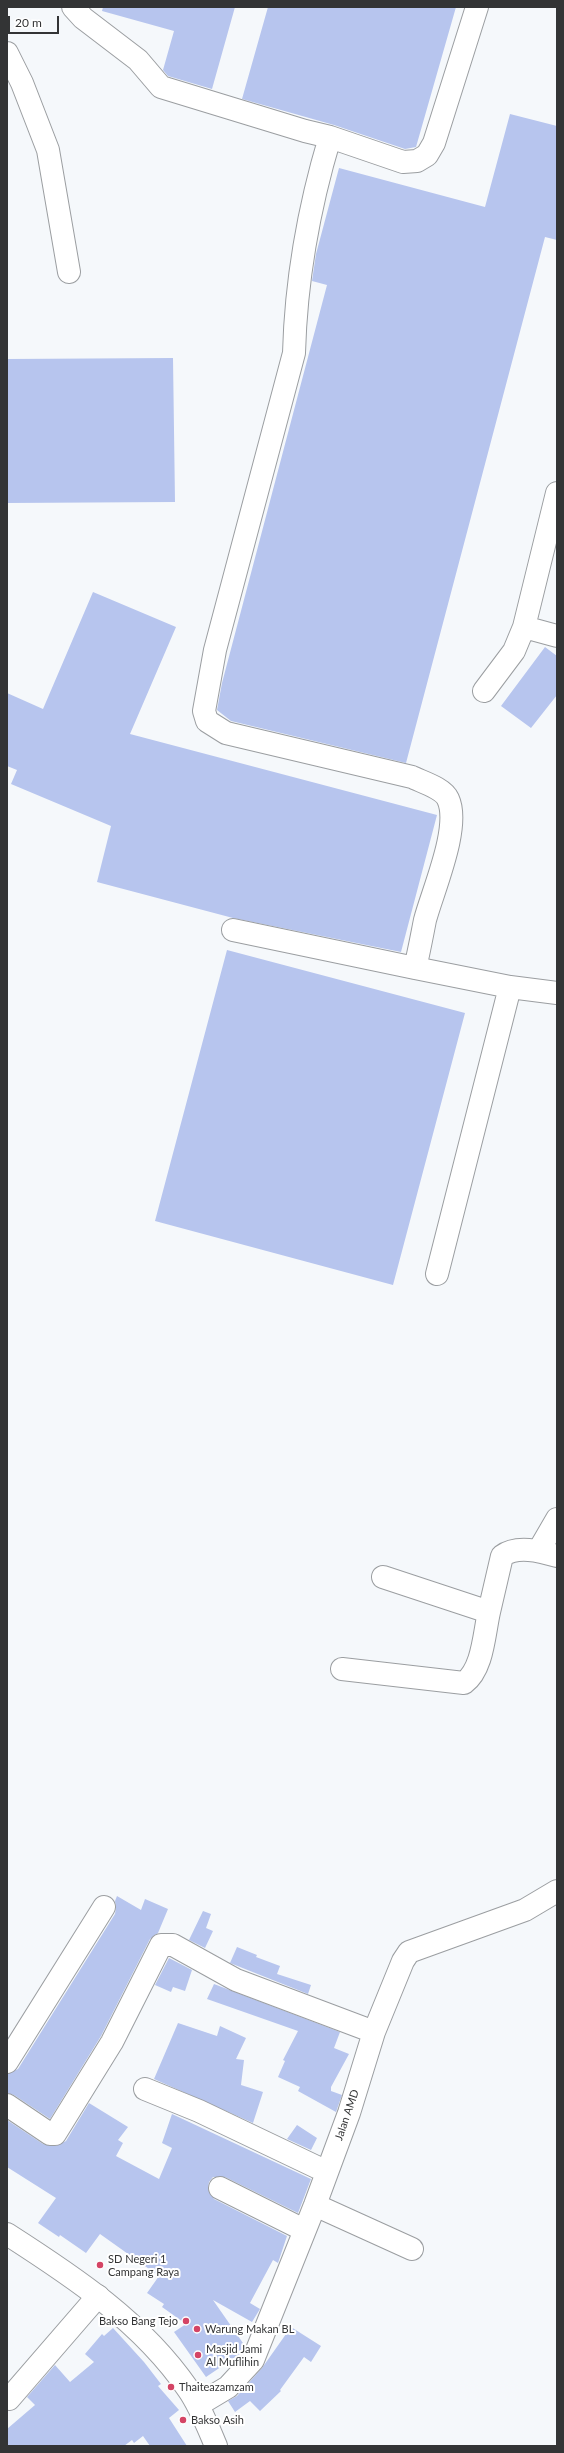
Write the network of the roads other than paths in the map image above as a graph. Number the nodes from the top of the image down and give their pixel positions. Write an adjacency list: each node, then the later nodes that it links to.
1 (73, 7): 4 (street)
2 (477, 7): 4 (street)
3 (7, 52): 5 (street)
4 (330, 137): 11 (street)
5 (69, 272)
6 (557, 493): 7 (street)
7 (524, 627): 8 (street); 9 (street)
8 (557, 636)
9 (484, 691)
10 (233, 930): 11 (street)
11 (415, 968): 12 (street)
12 (510, 987): 13 (street); 14 (street)
13 (557, 993)
14 (437, 1274)
15 (557, 1519): 16 (street)
16 (548, 1553): 18 (street)
17 (383, 1577): 18 (street)
18 (489, 1612): 19 (street)
19 (342, 1669)
20 (557, 1891): 22 (street, Jalan AMD)
21 (104, 1907): 23 (street)
22 (374, 2032): 25 (street); 26 (street, Jalan AMD)
23 (7, 2062)
24 (145, 2089): 26 (street)
25 (7, 2105)
26 (327, 2172): 28 (street, Jalan AMD)
27 (220, 2188): 29 (street)
28 (314, 2205): 29 (street, Jalan AMD); 31 (street)
29 (304, 2230): 34 (street, Jalan AMD)
30 (7, 2234): 32 (street)
31 (412, 2249)
32 (98, 2296): 33 (street); 34 (street)
33 (9, 2399)
34 (198, 2405): 35 (street)
35 (216, 2446)

